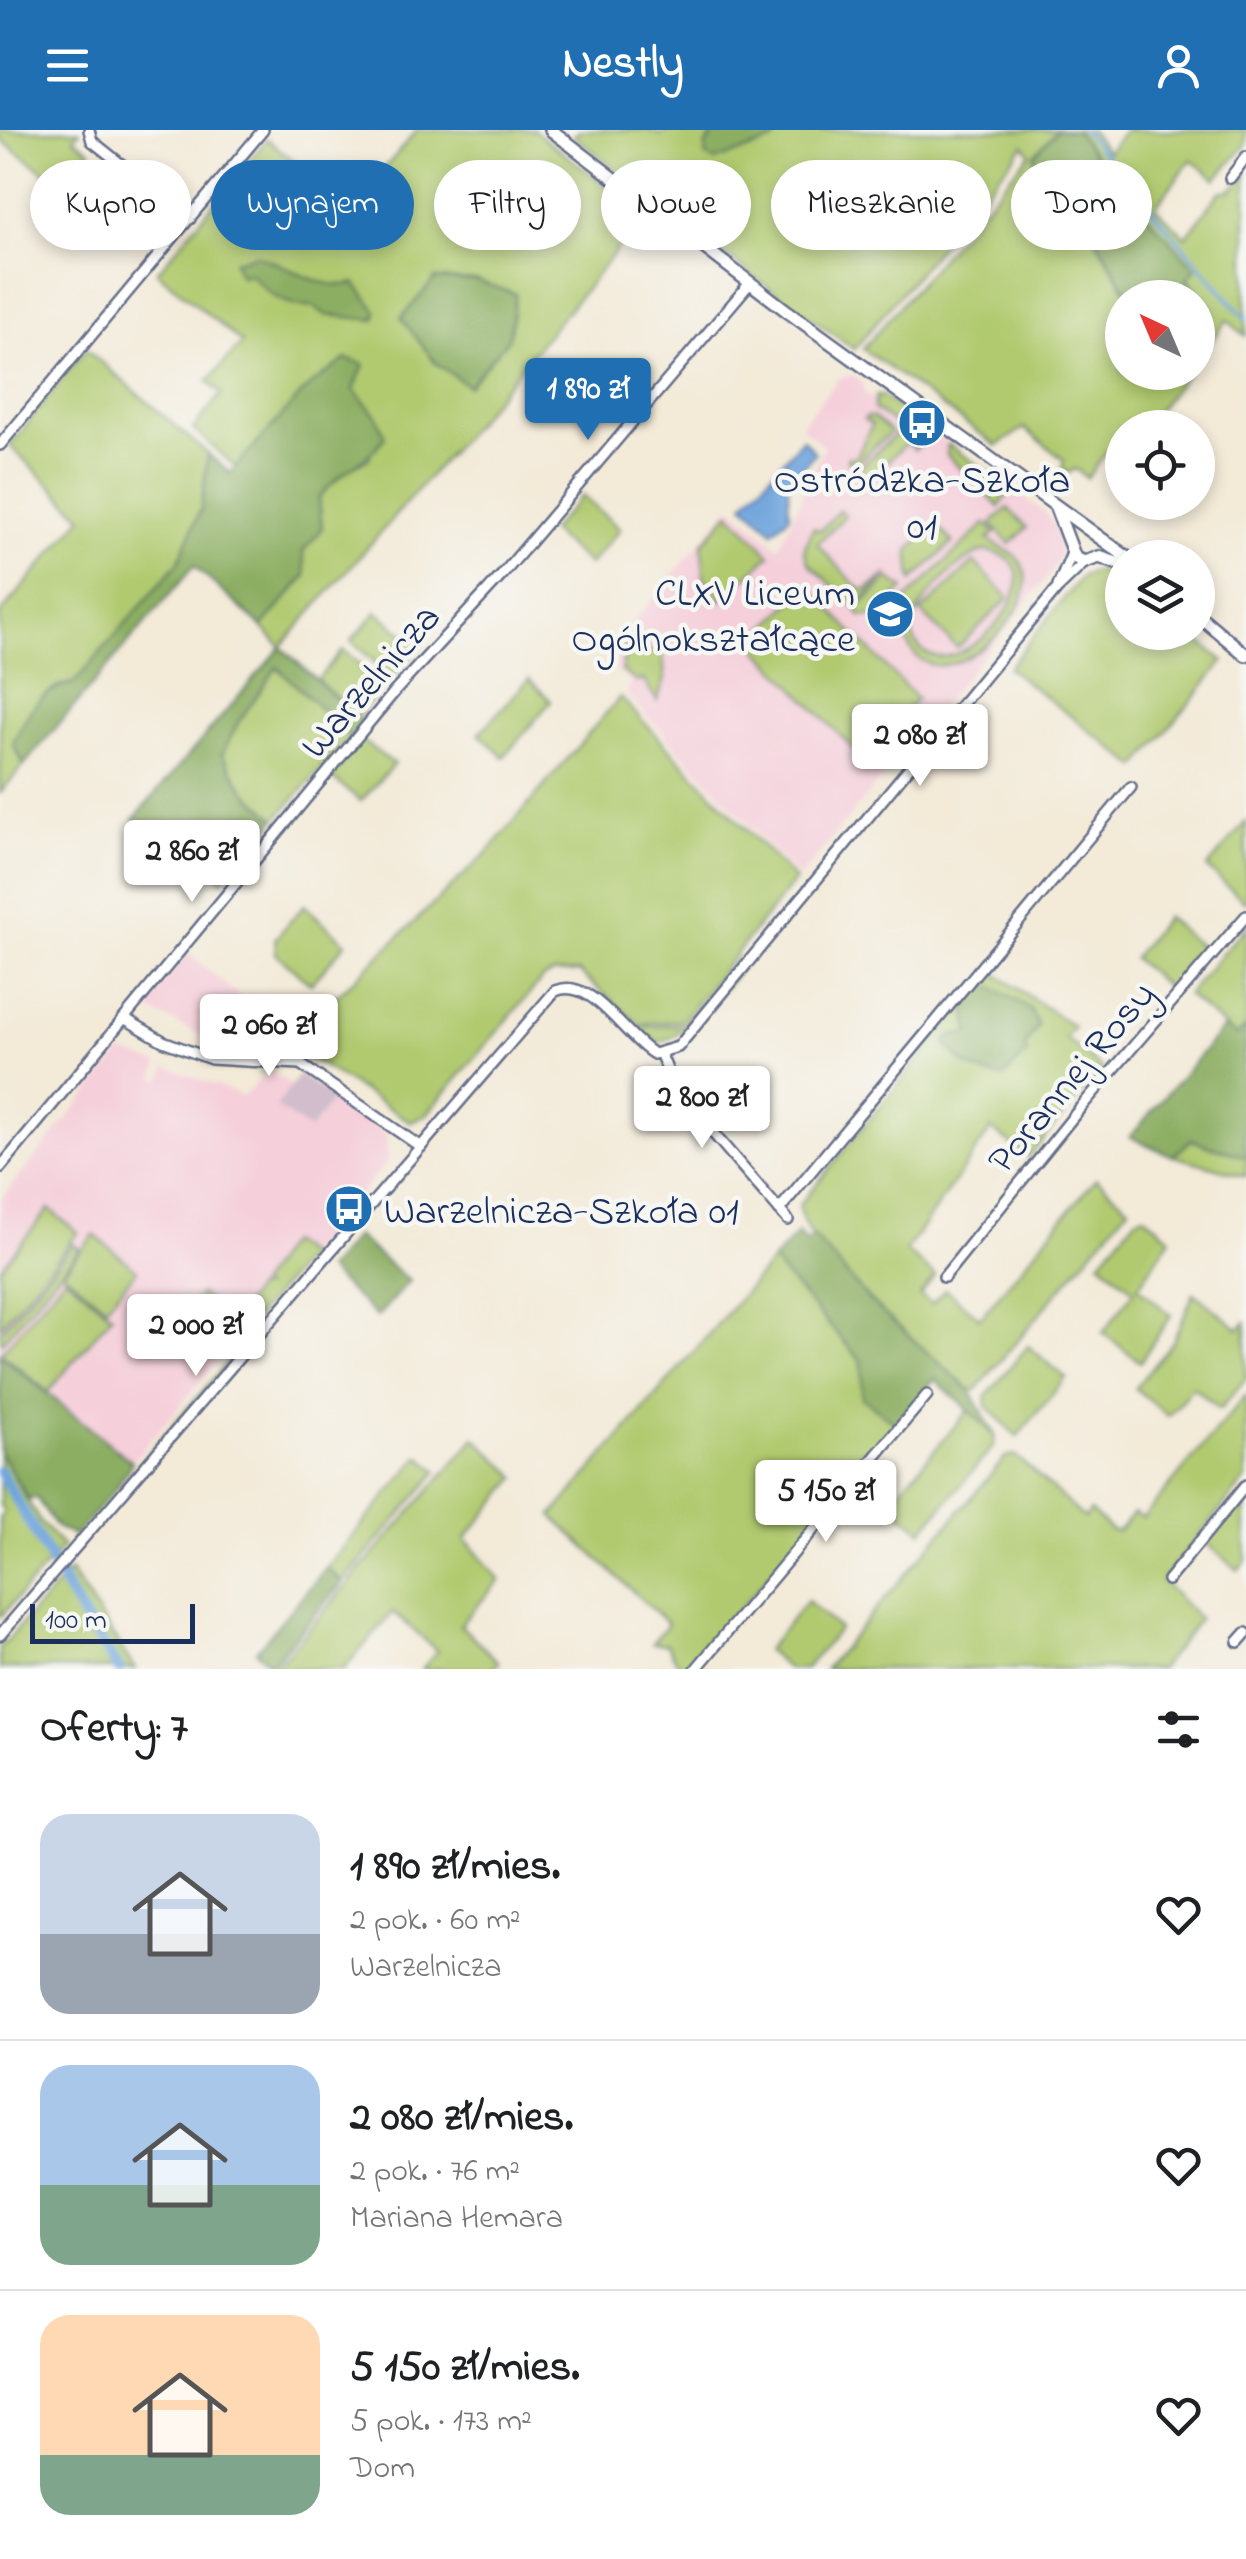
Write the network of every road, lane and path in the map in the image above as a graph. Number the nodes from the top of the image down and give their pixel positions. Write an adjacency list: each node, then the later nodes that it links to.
1 (88, 130): 5 (street)
2 (263, 130): 7 (street)
3 (551, 130): 9 (street)
4 (1246, 157): 6 (street)
5 (116, 160)
6 (1230, 178)
7 (191, 217)
8 (163, 250): 10 (street)
9 (750, 283): 11 (street); 23 (street, Warzelnicza)
10 (0, 445)
11 (1056, 506): 12 (street); 14 (street)
12 (1086, 528): 13 (street); 14 (street)
13 (1104, 543): 15 (street)
14 (1072, 547): 17 (street); 18 (street)
15 (1098, 558): 16 (street); 17 (street)
16 (1105, 560)
17 (1084, 562): 18 (street)
18 (1057, 589): 24 (street)
19 (1215, 630): 20 (street)
20 (1246, 656)
21 (1131, 787): 27 (street)
22 (1246, 916): 29 (street, Porannej Rosy)
23 (124, 1018): 25 (street); 26 (street, Warzelnicza)
24 (661, 1055): 25 (street); 27 (street)
25 (421, 1147): 34 (street)
26 (0, 1168)
27 (779, 1210): 28 (street)
28 (788, 1220)
29 (944, 1277)
30 (927, 1395): 36 (street)
31 (1246, 1485): 32 (street)
32 (1168, 1580)
33 (1246, 1633): 35 (street)
34 (0, 1635)
35 (1238, 1642)
36 (696, 1669)

